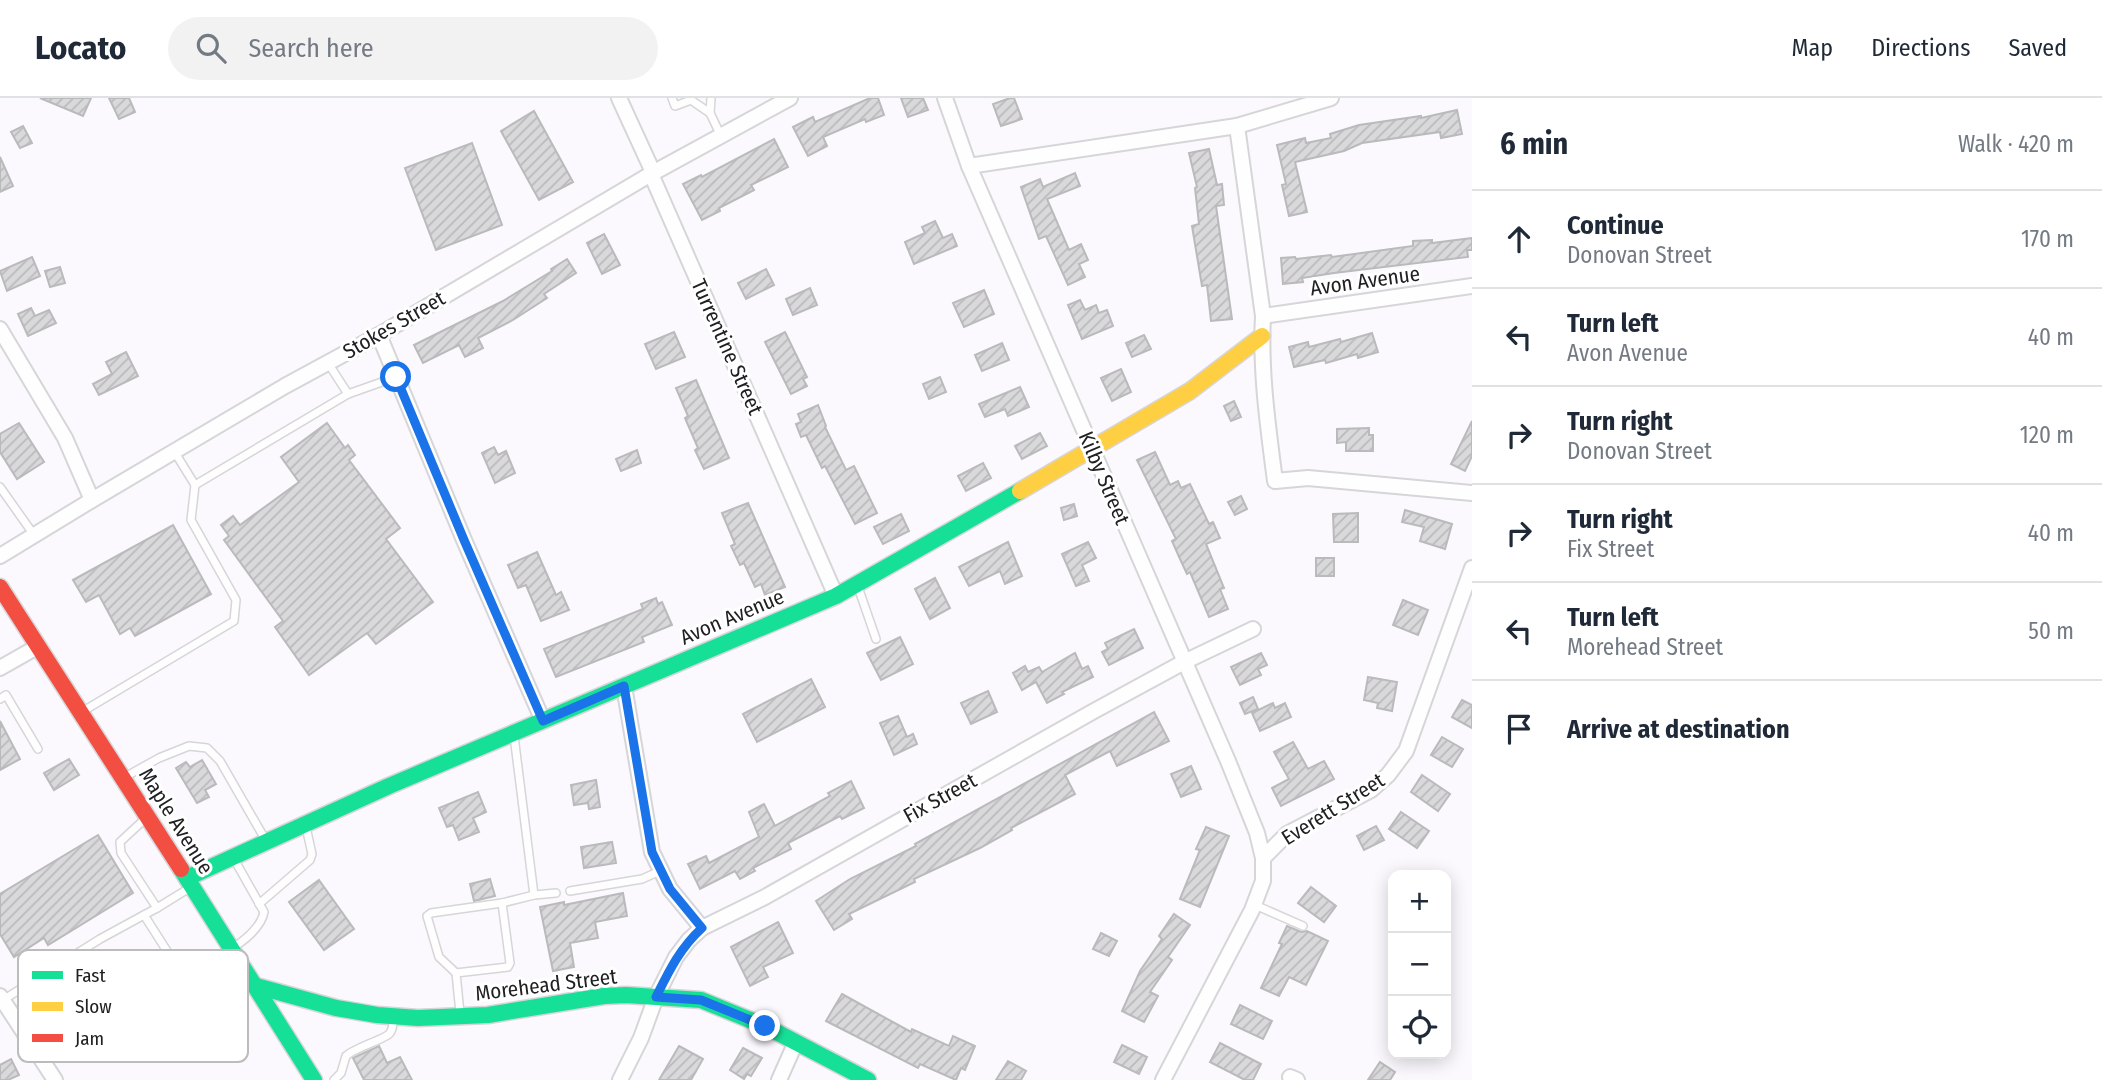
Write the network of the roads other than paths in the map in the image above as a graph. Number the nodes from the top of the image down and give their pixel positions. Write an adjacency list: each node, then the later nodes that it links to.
1 (619, 98): 11 (street, Turrentine Street)
2 (672, 98): 7 (lane)
3 (711, 98): 7 (lane)
4 (790, 98): 9 (street, Stokes Street)
5 (945, 98): 10 (street, Kilby Street)
6 (1331, 98): 8 (street)
7 (710, 113): 9 (lane)
8 (1237, 126): 10 (street); 13 (street)
9 (721, 136): 11 (street, Stokes Street)
10 (969, 166): 20 (street, Kilby Street)
11 (651, 174): 15 (street, Stokes Street); 33 (street, Turrentine Street)
12 (1472, 286): 13 (street, Avon Avenue)
13 (1263, 316): 16 (street)
14 (0, 329): 25 (street)
15 (379, 335): 17 (street, Stokes Street); 18 (street)
16 (1262, 336): 20 (street, Avon Avenue); 24 (street)
17 (328, 363): 19 (lane); 21 (street, Stokes Street)
18 (396, 377): 19 (lane); 42 (street)
19 (348, 394): 22 (lane)
20 (1091, 448): 31 (street, Avon Avenue); 37 (street, Kilby Street)
21 (174, 451): 22 (lane); 25 (street, Stokes Street)
22 (195, 485): 41 (lane)
23 (0, 487): 26 (lane)
24 (1472, 493)
25 (92, 499): 28 (street, Stokes Street)
26 (9, 500): 27 (lane); 28 (lane)
27 (0, 506)
28 (34, 536): 29 (street, Stokes Street)
29 (0, 556)
30 (1472, 568): 50 (street, Everett Street)
31 (857, 583): 33 (street, Avon Avenue); 35 (lane)
32 (0, 587): 36 (street, Maple Avenue)
33 (836, 596): 39 (street, Avon Avenue)
34 (1253, 629): 37 (street, Fix Street)
35 (876, 639)
36 (37, 647): 38 (street); 41 (street, Maple Avenue)
37 (1184, 662): 50 (street, Kilby Street); 62 (street, Fix Street)
38 (0, 668)
39 (624, 686): 42 (street, Avon Avenue); 51 (street)
40 (0, 699): 44 (lane)
41 (81, 712): 45 (street, Maple Avenue)
42 (543, 721): 43 (street, Avon Avenue)
43 (514, 733): 47 (street, Avon Avenue); 55 (lane)
44 (38, 749)
45 (124, 778): 46 (street, Maple Avenue); 48 (lane)
46 (147, 816): 52 (street, Maple Avenue); 59 (lane)
47 (304, 823): 48 (street, Avon Avenue); 57 (lane)
48 (266, 840): 49 (street, Avon Avenue)
49 (232, 855): 52 (street, Avon Avenue); 57 (lane)
50 (1263, 858): 58 (street, Everett Street)
51 (660, 871): 53 (lane); 62 (street)
52 (190, 882): 59 (lane); 65 (street, Maple Avenue)
53 (570, 891)
54 (556, 893): 55 (lane)
55 (534, 895): 56 (lane)
56 (502, 903): 66 (lane); 66 (lane)
57 (259, 904): 65 (lane)
58 (1255, 905): 61 (lane); 83 (street, Everett Street)
59 (157, 908): 60 (lane)
60 (144, 915): 63 (lane); 64 (lane)
61 (1303, 926)
62 (702, 928): 70 (street, Fix Street)
63 (82, 950)
64 (166, 950)
65 (232, 950)
66 (456, 973): 73 (lane)
67 (248, 974): 68 (street, Maple Avenue)
68 (256, 986): 72 (street, Morehead Street); 78 (street, Maple Avenue)
69 (18, 990): 71 (lane)
70 (656, 997): 73 (street, Morehead Street); 75 (street, Morehead Street); 80 (street, Fix Street)
71 (1, 999): 74 (street)
72 (393, 1017): 73 (street, Morehead Street); 79 (lane)
73 (460, 1017)
74 (18, 1024)
75 (795, 1044): 81 (street); 82 (street, Morehead Street)
76 (44, 1062): 77 (street)
77 (55, 1080)
78 (314, 1080)
79 (334, 1080)
80 (620, 1080)
81 (779, 1080)
82 (868, 1080)
83 (1163, 1080)

